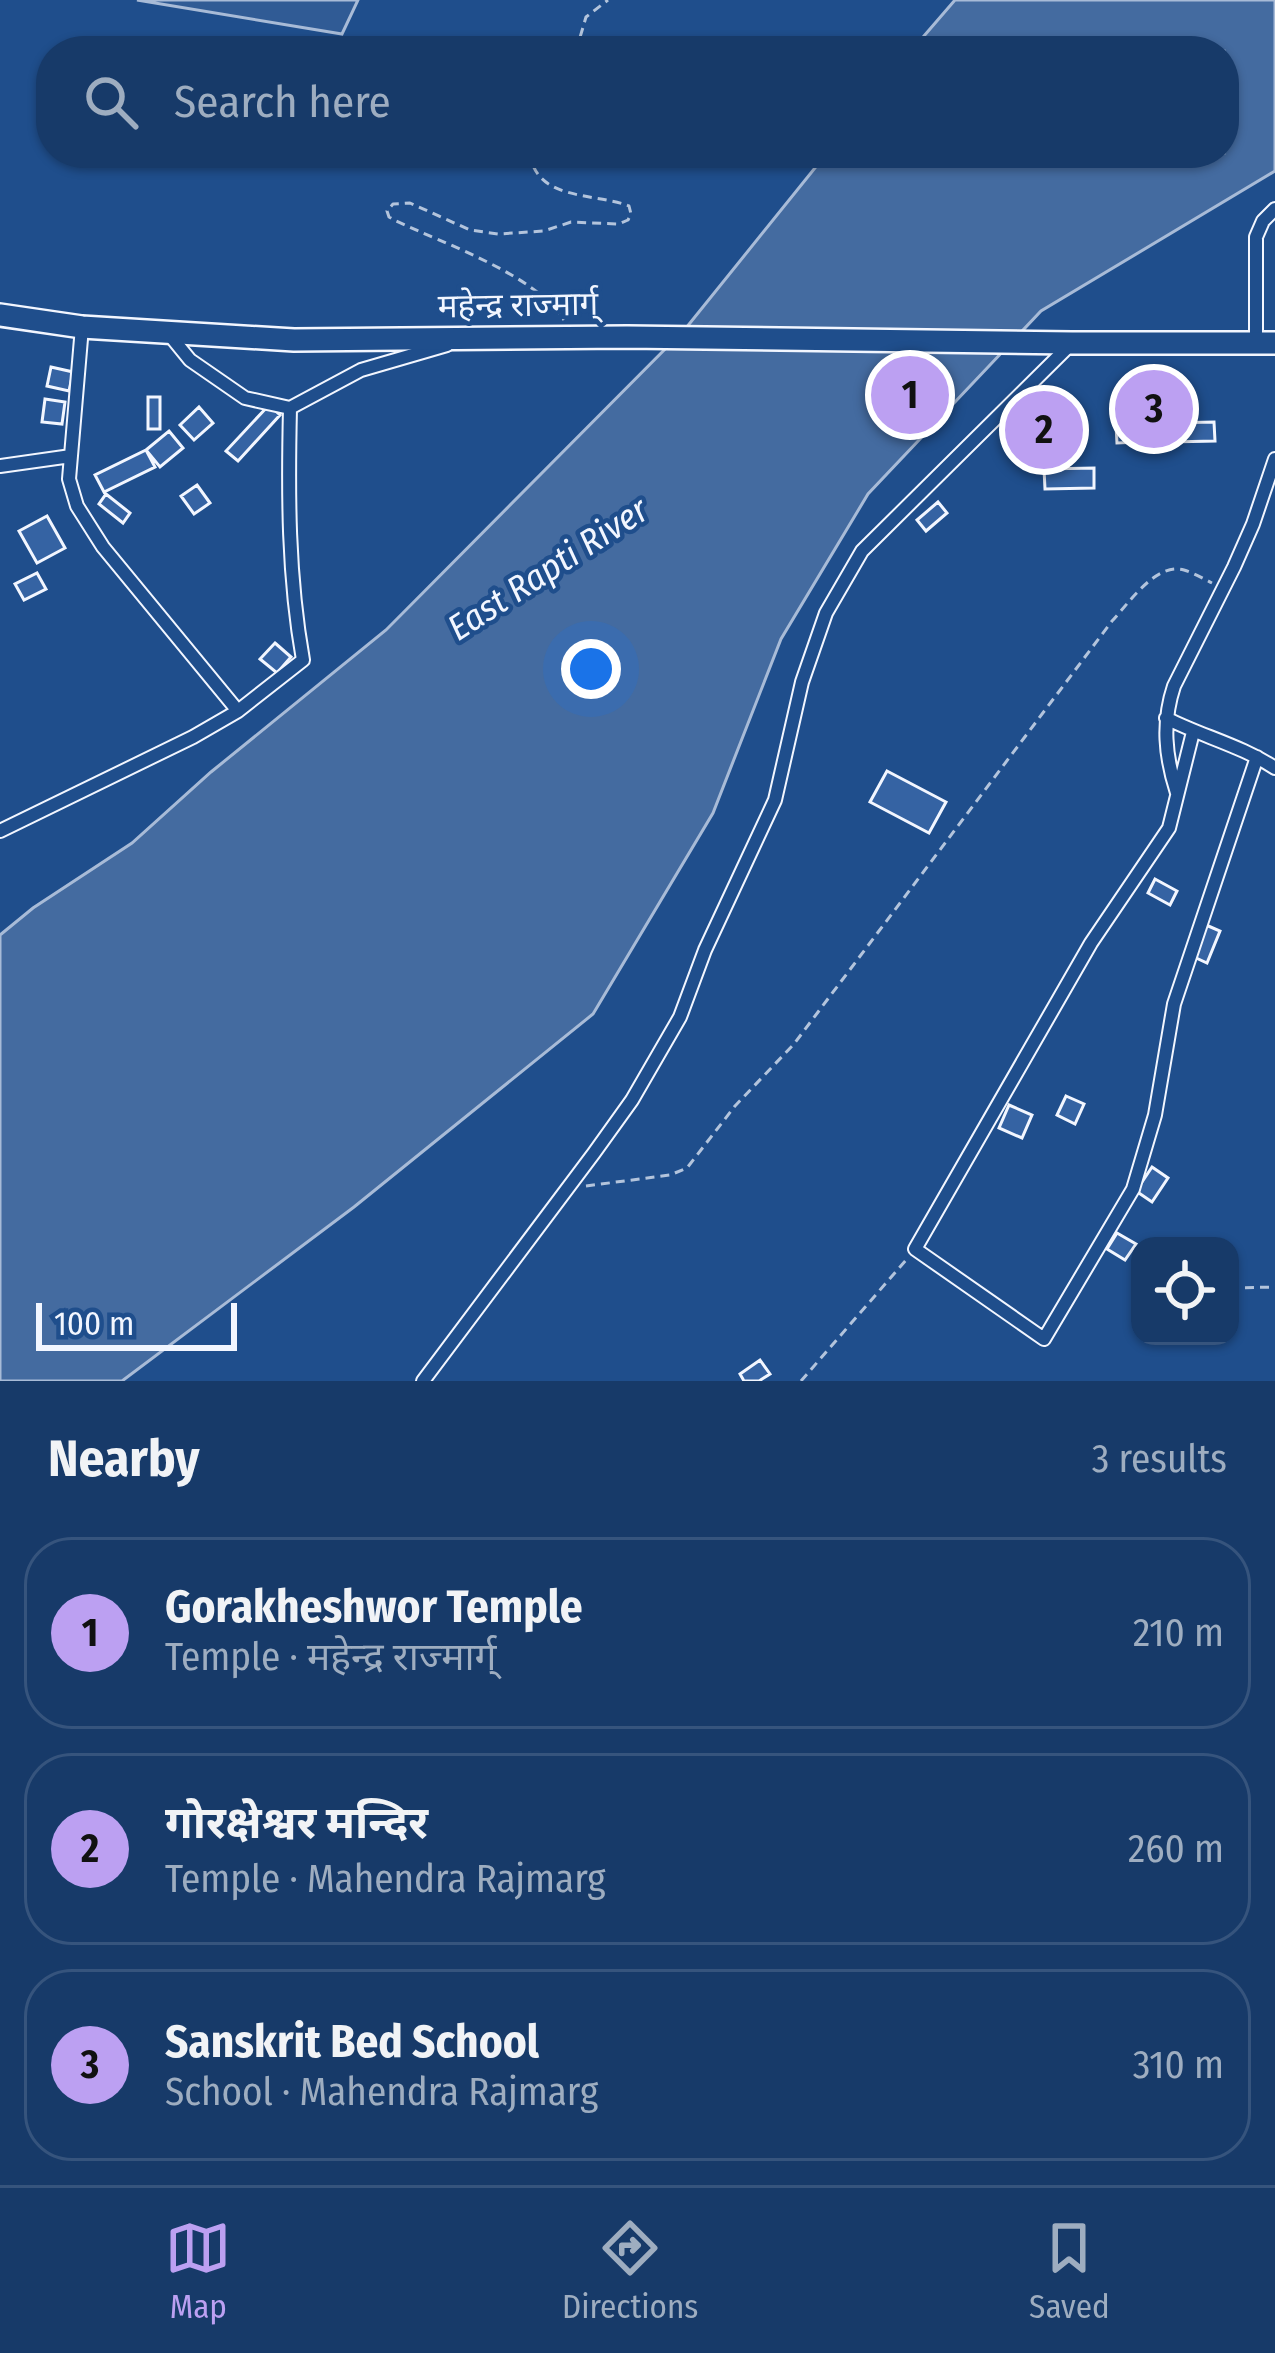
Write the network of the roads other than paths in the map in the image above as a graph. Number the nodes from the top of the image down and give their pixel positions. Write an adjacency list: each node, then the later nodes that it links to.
1 (1275, 209): 6 (street)
2 (0, 315): 3 (highway, महेन्द्र राज्मार्ग्)
3 (82, 327): 4 (highway, महेन्द्र राज्मार्ग्); 9 (street)
4 (168, 333): 5 (highway, महेन्द्र राज्मार्ग्); 8 (street)
5 (465, 339): 7 (highway, महेन्द्र राज्मार्ग्); 8 (street)
6 (1265, 342): 7 (highway, महेन्द्र राज्मार्ग्)
7 (1072, 344): 19 (street)
8 (290, 408): 12 (street)
9 (71, 456): 11 (street); 12 (street)
10 (1275, 459): 13 (street)
11 (0, 466)
12 (238, 711): 18 (street)
13 (1166, 718): 14 (street); 17 (street)
14 (1192, 732): 15 (street); 17 (street)
15 (1258, 757): 16 (street); 17 (street)
16 (1275, 769)
17 (1178, 794)
18 (0, 831)
19 (423, 1381)

